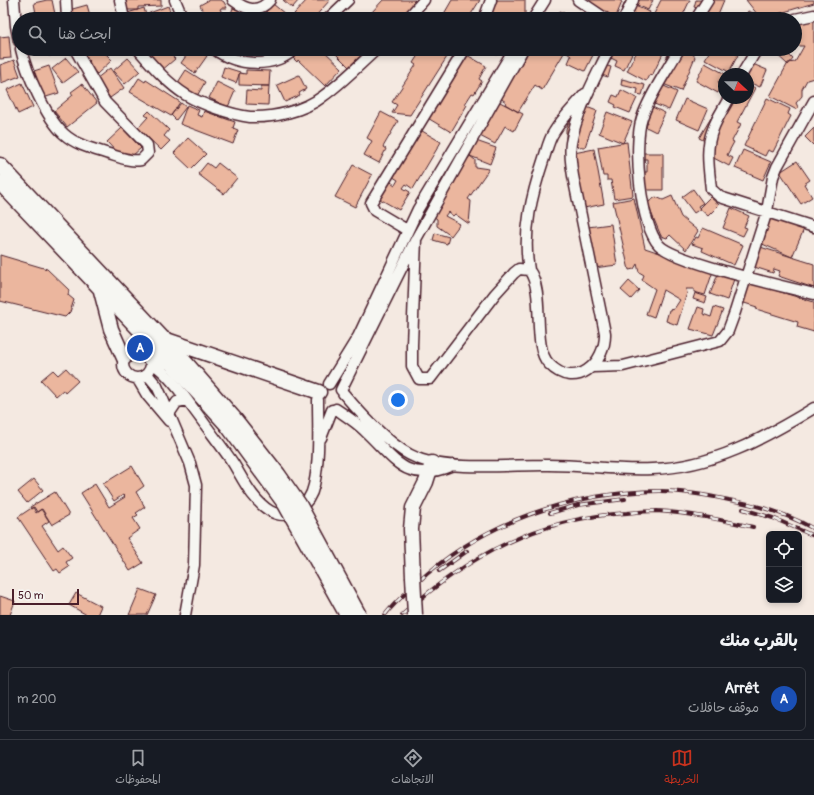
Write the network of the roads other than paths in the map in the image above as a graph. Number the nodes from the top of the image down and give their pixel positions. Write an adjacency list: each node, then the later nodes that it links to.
1 (14, 0): 15 (street)
2 (66, 0): 16 (street)
3 (120, 0): 17 (street)
4 (175, 0): 18 (street)
5 (233, 0): 6 (street)
6 (270, 0)
7 (348, 0): 19 (street)
8 (424, 0): 20 (street)
9 (491, 0): 21 (street)
10 (545, 0): 22 (street)
11 (550, 0): 23 (street)
12 (578, 0): 24 (street)
13 (633, 0): 25 (street)
14 (708, 0): 26 (street)
15 (15, 12)
16 (67, 12)
17 (123, 12)
18 (180, 12)
19 (335, 12)
20 (414, 12)
21 (487, 12)
22 (537, 12)
23 (544, 12)
24 (596, 12)
25 (627, 12)
26 (700, 12)
27 (814, 15): 28 (street)
28 (802, 18)
29 (23, 56): 30 (street)
30 (79, 56)
31 (144, 56): 34 (street)
32 (229, 56): 33 (street)
33 (284, 56)
34 (370, 56)
35 (461, 56): 49 (street)
36 (510, 56): 49 (street)
37 (519, 56): 50 (street)
38 (606, 56): 42 (street)
39 (675, 56): 52 (street)
40 (753, 56): 41 (street)
41 (746, 68)
42 (589, 89): 51 (street); 59 (street)
43 (814, 101): 47 (street)
44 (726, 104): 47 (street)
45 (0, 165): 55 (highway)
46 (0, 183): 53 (highway)
47 (767, 211): 48 (street); 52 (street)
48 (814, 226)
49 (407, 230): 62 (street)
50 (416, 239): 51 (street); 61 (street)
51 (529, 270): 59 (street)
52 (746, 276): 54 (street); 59 (street)
53 (100, 289): 56 (highway); 57 (highway)
54 (814, 294)
55 (163, 338): 62 (highway); 67 (highway)
56 (124, 358): 58 (street); 60 (street)
57 (170, 362): 58 (highway); 67 (highway)
58 (149, 367): 60 (street); 63 (street); 66 (street)
59 (592, 367)
60 (137, 378): 68 (street)
61 (342, 391): 62 (street); 65 (street); 70 (street)
62 (322, 392): 65 (street); 69 (street)
63 (187, 400): 66 (street); 69 (street)
64 (814, 408): 70 (street)
65 (334, 409): 69 (street); 70 (street)
66 (169, 414): 68 (street)
67 (231, 421): 72 (highway, bridge); 73 (highway, bridge)
68 (175, 427): 71 (street)
69 (318, 445)
70 (431, 468): 74 (highway, bridge)
71 (185, 615)
72 (347, 615)
73 (359, 615)
74 (415, 615)

